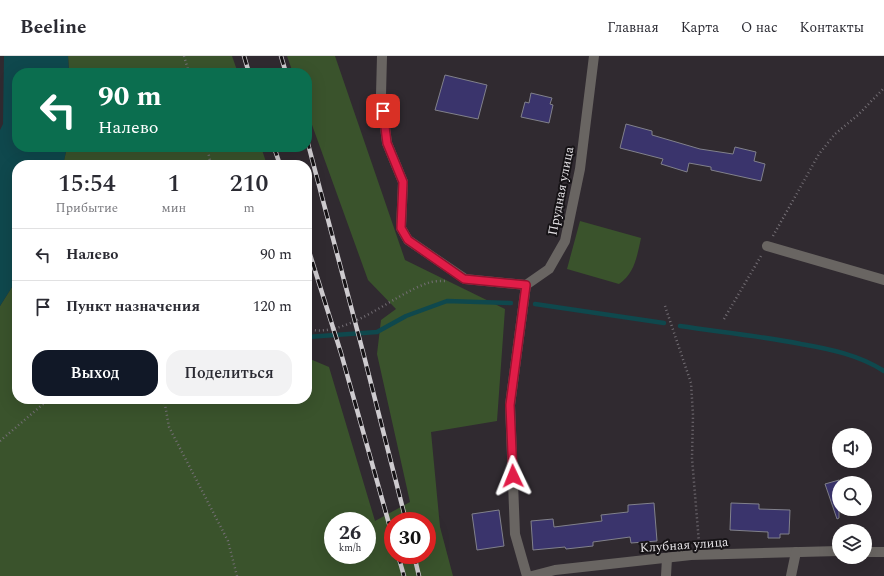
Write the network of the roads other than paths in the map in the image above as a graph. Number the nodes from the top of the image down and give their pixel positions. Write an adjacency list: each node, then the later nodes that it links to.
1 (382, 56): 5 (street)
2 (594, 56): 5 (street, Прудная улица)
3 (767, 246): 4 (street)
4 (884, 280)
5 (526, 285): 11 (street)
6 (832, 551): 7 (street, Клубная улица)
7 (796, 552): 10 (street, Клубная улица); 14 (street)
8 (872, 552): 9 (street)
9 (884, 552)
10 (666, 558): 12 (street, Клубная улица); 13 (street)
11 (527, 576)
12 (532, 576)
13 (666, 576)
14 (791, 576)

